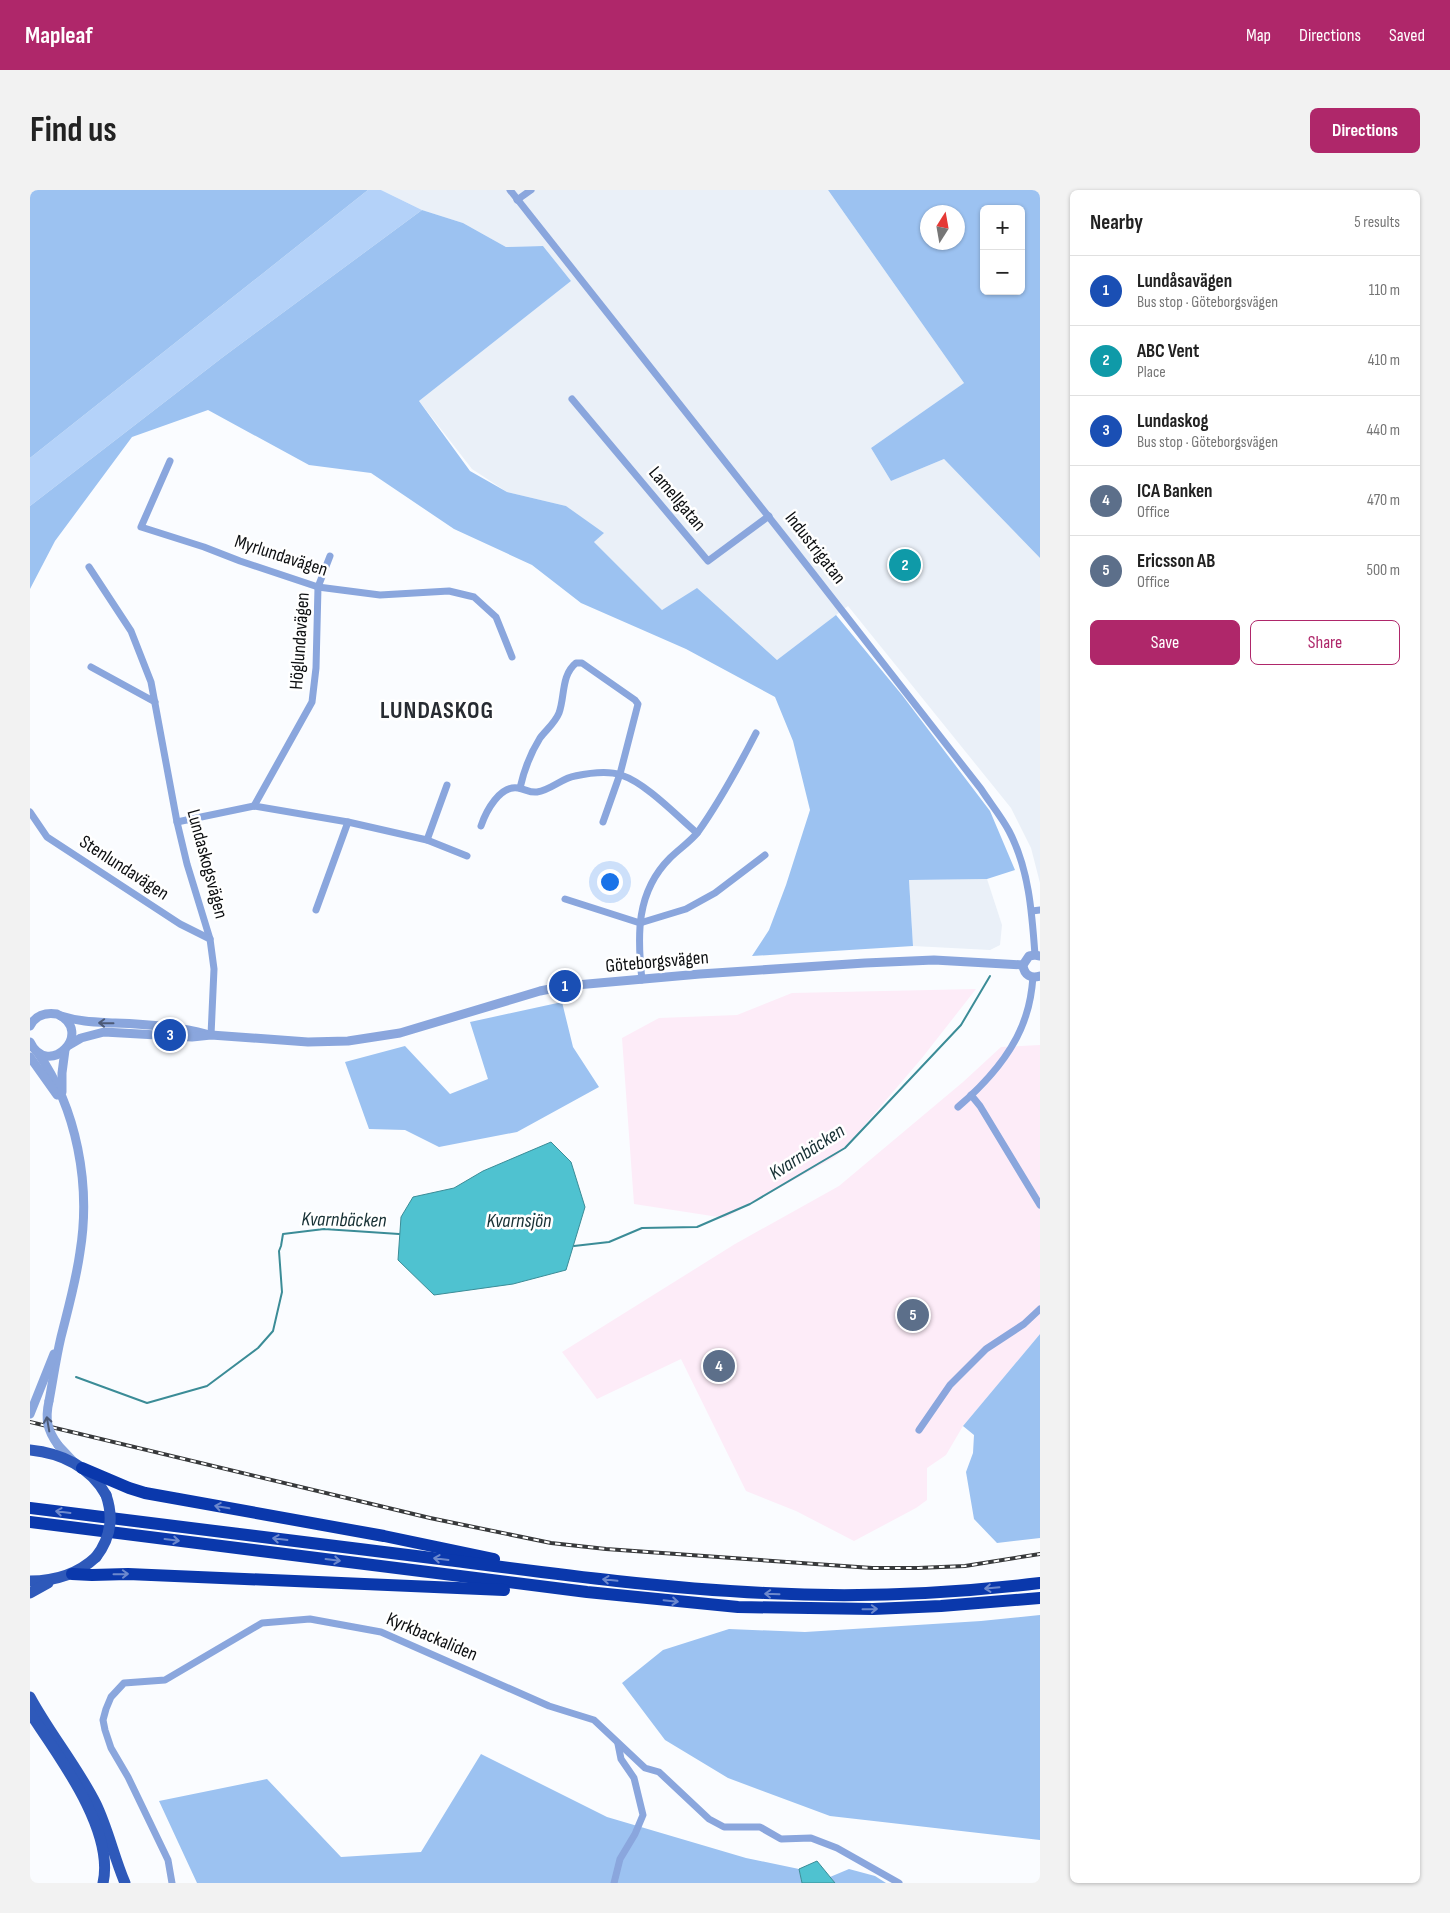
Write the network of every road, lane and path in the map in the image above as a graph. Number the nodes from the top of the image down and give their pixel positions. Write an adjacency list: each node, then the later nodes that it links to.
1 (510, 190): 3 (street, Industrigatan)
2 (531, 190): 3 (street)
3 (517, 200): 6 (street, Industrigatan)
4 (572, 399): 6 (street, Lamellgatan)
5 (170, 461): 9 (street, Myrlundavägen)
6 (769, 516): 29 (street, Industrigatan)
7 (330, 556): 9 (street, Höglundavägen)
8 (90, 567): 12 (street, Lundaskogsvägen)
9 (318, 588): 10 (street, Myrlundavägen); 17 (street, Höglundavägen)
10 (512, 657)
11 (91, 667): 12 (street)
12 (155, 702): 19 (street, Lundaskogsvägen)
13 (756, 733): 23 (street)
14 (620, 774): 16 (street); 16 (street); 21 (street); 23 (street)
15 (448, 785): 24 (street)
16 (520, 788): 22 (street)
17 (254, 806): 19 (street); 20 (street)
18 (30, 812): 31 (street, Stenlundavägen)
19 (177, 822): 31 (street, Lundaskogsvägen)
20 (348, 822): 24 (street); 28 (street)
21 (604, 822)
22 (481, 826)
23 (697, 833): 30 (street)
24 (427, 840): 26 (street)
25 (765, 855): 30 (street)
26 (467, 856)
27 (565, 900): 30 (street)
28 (316, 910)
29 (1036, 910): 32 (street, Industrigatan)
30 (640, 923): 35 (street)
31 (210, 939): 40 (street, Lundaskogsvägen)
32 (1038, 955): 33 (street)
33 (1023, 965): 34 (street); 35 (street, Göteborgsvägen)
34 (1037, 977): 45 (street)
35 (642, 980): 40 (street, Göteborgsvägen)
36 (41, 1014): 37 (street, Göteborgsvägen); 38 (street); 39 (street)
37 (61, 1016): 40 (street, Göteborgsvägen, one-way to 37); 42 (street)
38 (30, 1017)
39 (30, 1026)
40 (212, 1035): 42 (street, Göteborgsvägen)
41 (30, 1044): 43 (street)
42 (67, 1048): 43 (street, Göteborgsvägen); 44 (street)
43 (34, 1055): 44 (street); 47 (street)
44 (62, 1094): 47 (street)
45 (971, 1095): 46 (street); 48 (street)
46 (958, 1107)
47 (67, 1110): 50 (street)
48 (1040, 1205)
49 (1040, 1309): 52 (street)
50 (60, 1340): 51 (street); 54 (street, one-way to 50, bridge)
51 (30, 1414)
52 (919, 1430)
53 (30, 1450): 54 (main road)
54 (79, 1466): 57 (main road, bridge); 58 (highway, one-way to 54)
55 (30, 1508): 58 (highway, one-way to 55)
56 (30, 1522): 62 (highway, one-way to 62)
57 (72, 1574): 59 (main road); 62 (highway, one-way to 62)
58 (559, 1574): 61 (highway, one-way to 58)
59 (56, 1579): 60 (main road); 63 (main road)
60 (30, 1581)
61 (1040, 1583)
62 (587, 1592): 64 (highway, one-way to 64)
63 (30, 1593)
64 (1040, 1598)
65 (30, 1697): 71 (main road)
66 (30, 1713): 70 (main road)
67 (618, 1744): 68 (street, Kyrkbackaliden); 69 (street); 72 (street, Kyrkbackaliden)
68 (645, 1768): 69 (street); 74 (street, Kyrkbackaliden)
69 (634, 1778): 73 (street)
70 (103, 1883)
71 (125, 1883)
72 (172, 1883)
73 (614, 1883)
74 (899, 1883)

